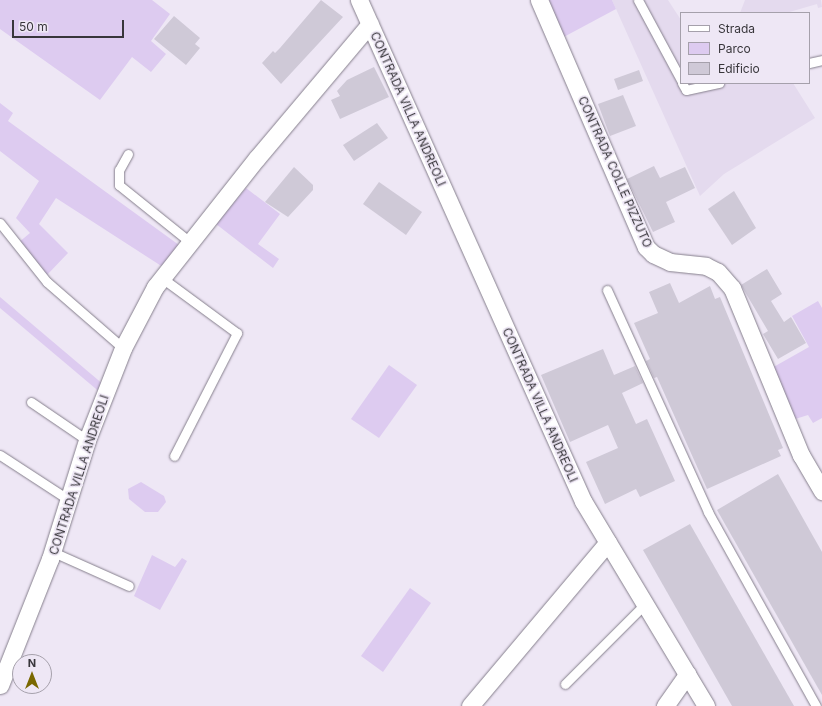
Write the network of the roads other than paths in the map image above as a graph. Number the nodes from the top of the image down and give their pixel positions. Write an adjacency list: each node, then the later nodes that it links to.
1 (359, 0): 4 (street)
2 (540, 0): 20 (street, CONTRADA COLLE PIZZUTO)
3 (638, 0): 7 (lane)
4 (370, 24): 12 (street, CONTRADA VILLA ANDREOLI); 22 (street, CONTRADA VILLA ANDREOLI)
5 (822, 60): 6 (lane)
6 (810, 63)
7 (680, 78)
8 (683, 84): 9 (lane)
9 (714, 84)
10 (128, 154): 12 (lane)
11 (0, 223): 15 (lane)
12 (190, 242): 13 (street, CONTRADA VILLA ANDREOLI)
13 (162, 278): 15 (street, CONTRADA VILLA ANDREOLI); 19 (lane)
14 (607, 290): 32 (lane)
15 (123, 348): 17 (street, CONTRADA VILLA ANDREOLI)
16 (31, 402): 17 (lane)
17 (87, 440): 21 (street, CONTRADA VILLA ANDREOLI)
18 (0, 455): 21 (lane)
19 (174, 456)
20 (822, 491)
21 (69, 500): 23 (street, CONTRADA VILLA ANDREOLI)
22 (608, 542): 25 (street, CONTRADA VILLA ANDREOLI); 29 (street)
23 (53, 552): 24 (lane); 28 (street, CONTRADA VILLA ANDREOLI)
24 (129, 586)
25 (645, 604): 26 (street, CONTRADA VILLA ANDREOLI); 27 (lane)
26 (687, 674): 30 (street); 31 (street, CONTRADA VILLA ANDREOLI)
27 (565, 684)
28 (0, 685)
29 (470, 706)
30 (665, 706)
31 (706, 706)
32 (816, 706)

